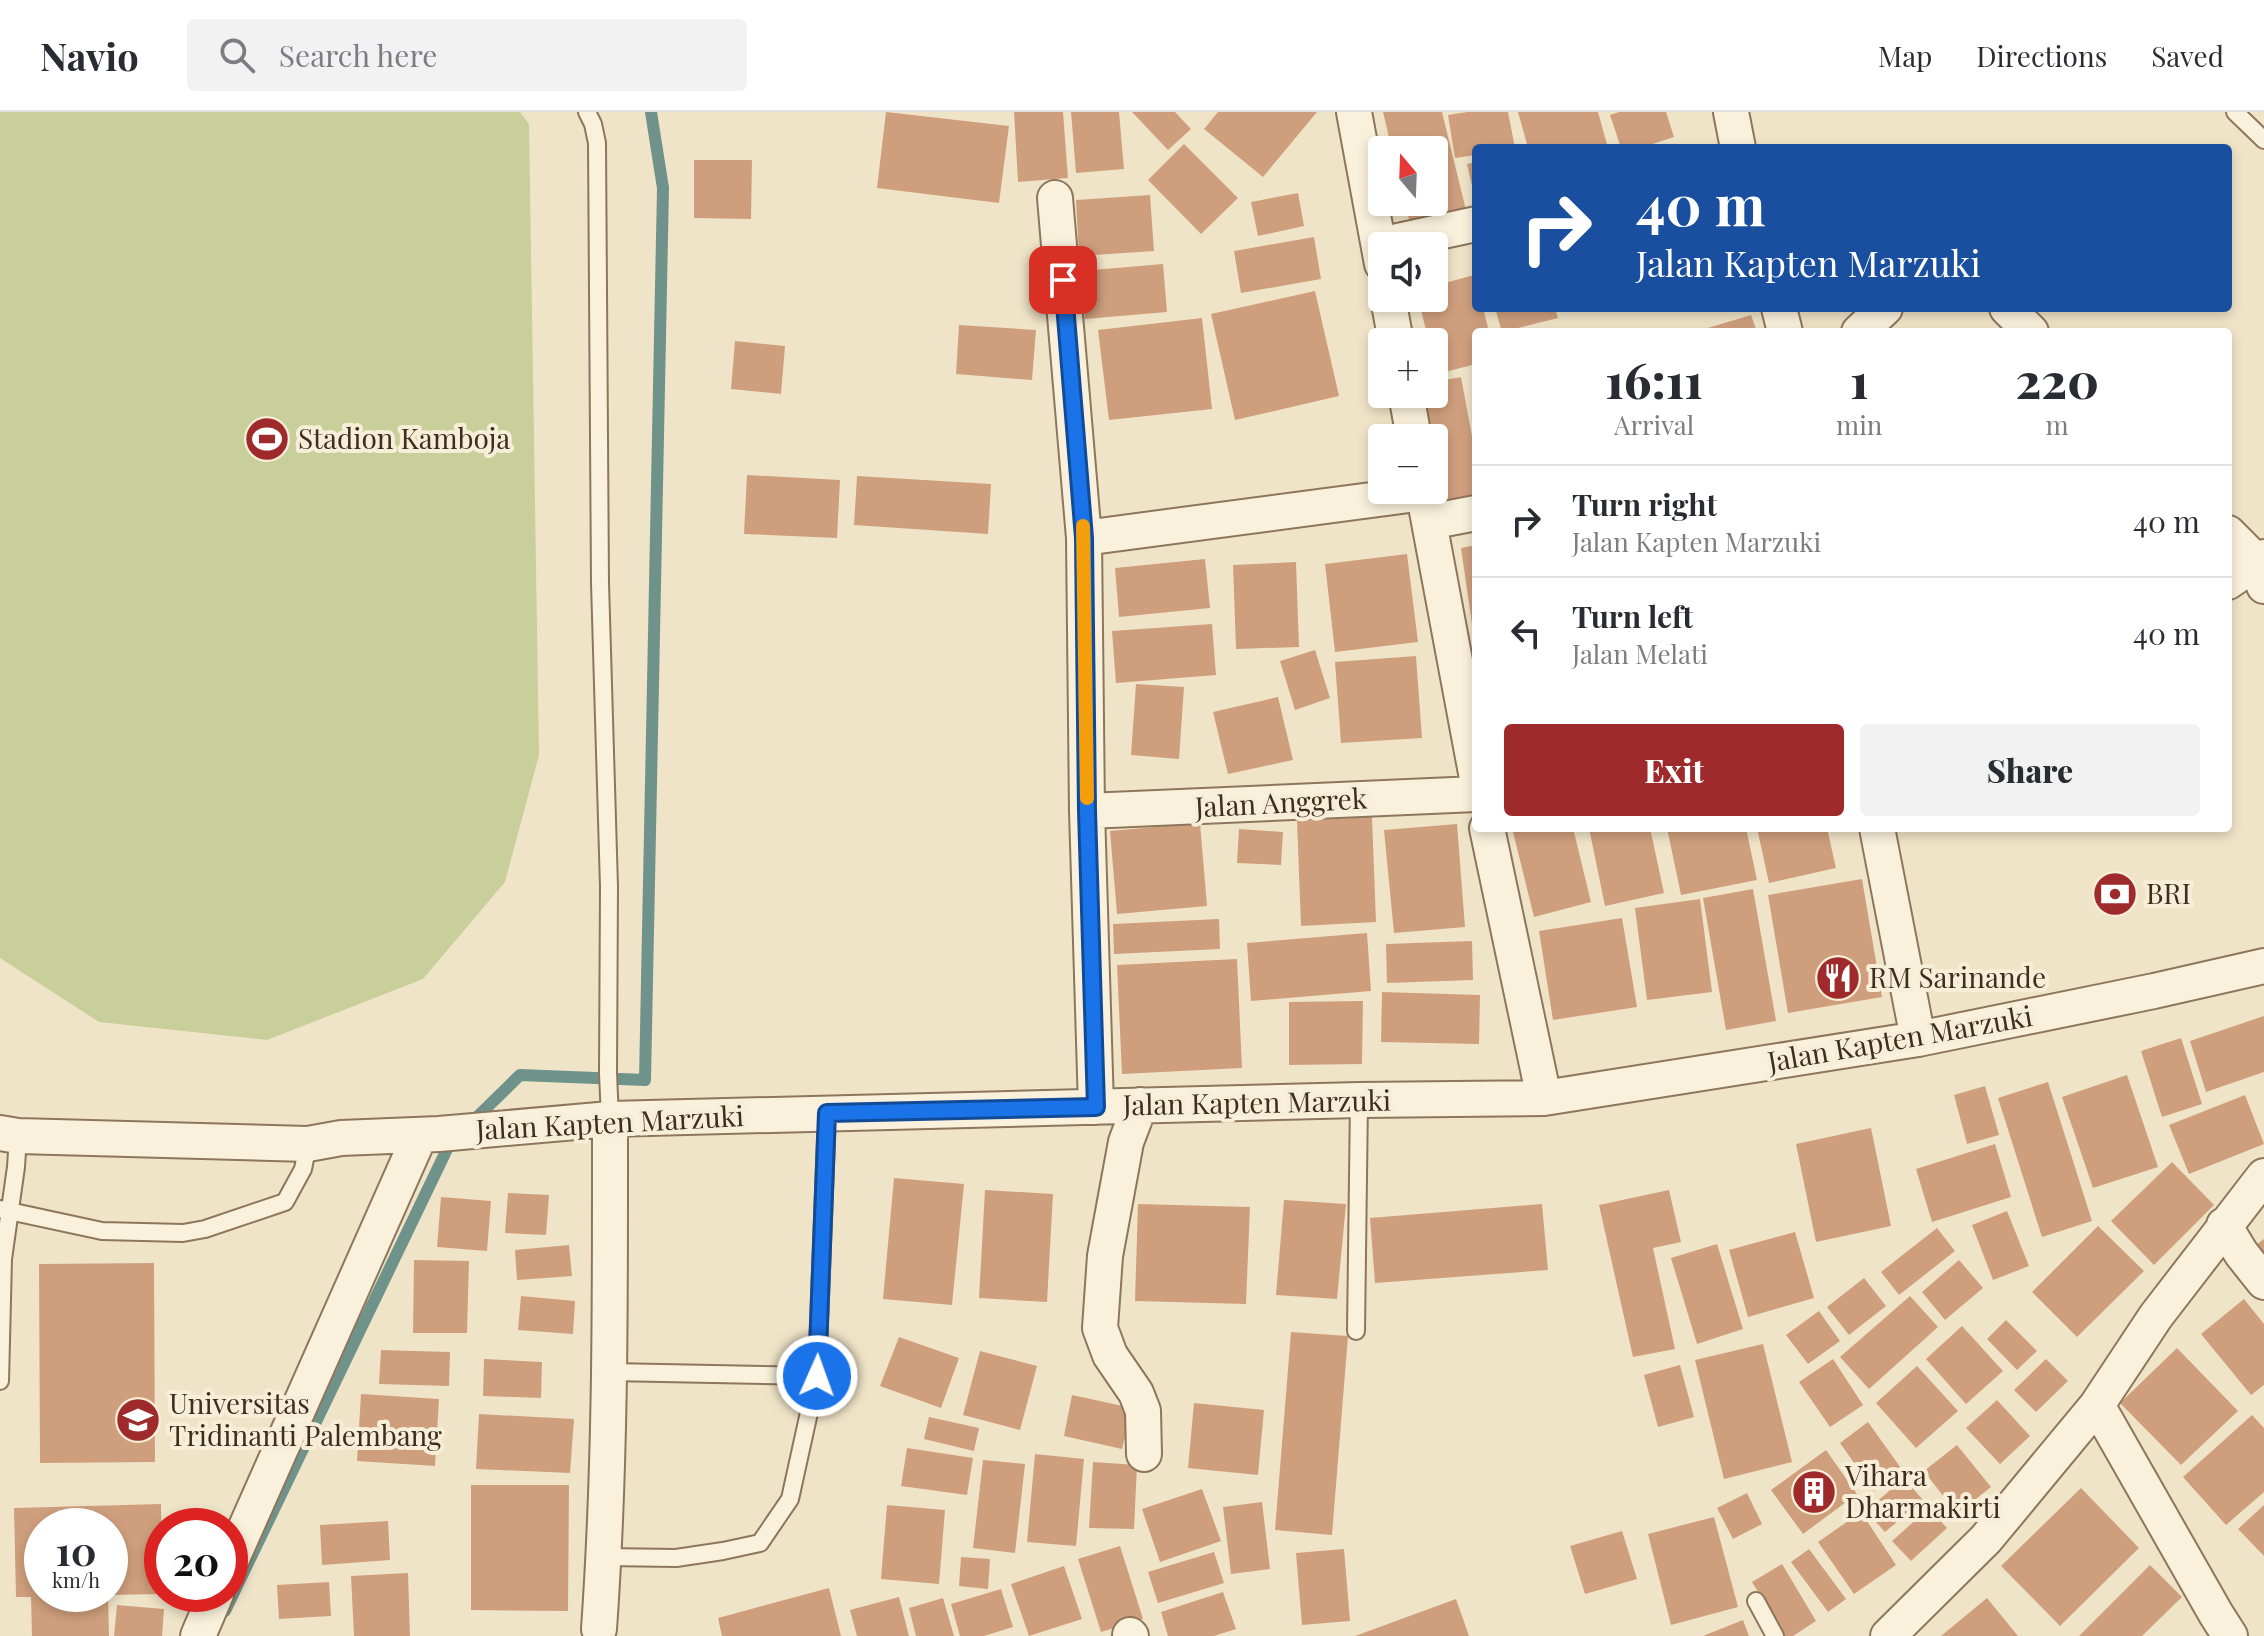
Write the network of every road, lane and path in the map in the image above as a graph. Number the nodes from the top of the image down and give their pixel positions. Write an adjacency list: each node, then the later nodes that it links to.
1 (587, 112): 34 (lane)
2 (1354, 112): 9 (street)
3 (1731, 112): 6 (street)
4 (2235, 112): 5 (lane)
5 (2264, 140)
6 (1737, 144)
7 (1055, 198): 20 (street)
8 (1472, 225): 10 (street)
9 (1376, 232)
10 (1448, 233)
11 (1881, 312): 13 (street)
12 (2011, 312): 14 (street)
13 (1863, 328)
14 (2027, 328)
15 (1406, 504): 20 (street)
16 (1425, 504): 23 (street)
17 (1434, 504): 18 (street)
18 (1472, 512)
19 (2232, 537): 21 (street)
20 (1084, 538): 25 (street)
21 (2262, 569): 22 (street)
22 (2232, 580)
23 (1472, 752)
24 (1472, 794): 25 (street, Jalan Anggrek)
25 (1087, 811): 33 (street)
26 (1488, 832): 30 (street)
27 (1878, 832): 29 (street)
28 (2264, 966): 29 (street, Jalan Kapten Marzuki)
29 (1918, 1039): 30 (street, Jalan Kapten Marzuki)
30 (1544, 1098): 31 (street, Jalan Kapten Marzuki)
31 (1359, 1100): 32 (street, Jalan Kapten Marzuki); 43 (lane)
32 (1140, 1105): 33 (street, Jalan Kapten Marzuki); 48 (street)
33 (1096, 1107): 35 (street, Jalan Kapten Marzuki)
34 (610, 1108): 35 (street, Jalan Kapten Marzuki); 37 (street, Jalan Kapten Marzuki); 44 (street)
35 (827, 1113): 45 (lane)
36 (9, 1135): 38 (street, Jalan Kapten Marzuki); 40 (lane)
37 (430, 1135): 38 (street, Jalan Kapten Marzuki); 49 (street)
38 (308, 1144): 40 (lane)
39 (2264, 1176): 41 (street)
40 (5, 1209): 46 (lane)
41 (2224, 1225): 42 (street); 47 (street)
42 (2264, 1282)
43 (1356, 1331)
44 (610, 1372): 45 (lane); 50 (street)
45 (817, 1376): 50 (lane)
46 (0, 1381)
47 (2097, 1405): 56 (street); 57 (street)
48 (1144, 1454)
49 (248, 1524)
50 (604, 1557): 53 (street)
51 (1756, 1601): 55 (lane)
52 (208, 1612): 54 (street)
53 (599, 1629)
54 (198, 1636)
55 (1775, 1636)
56 (1888, 1636)
57 (2230, 1636)

